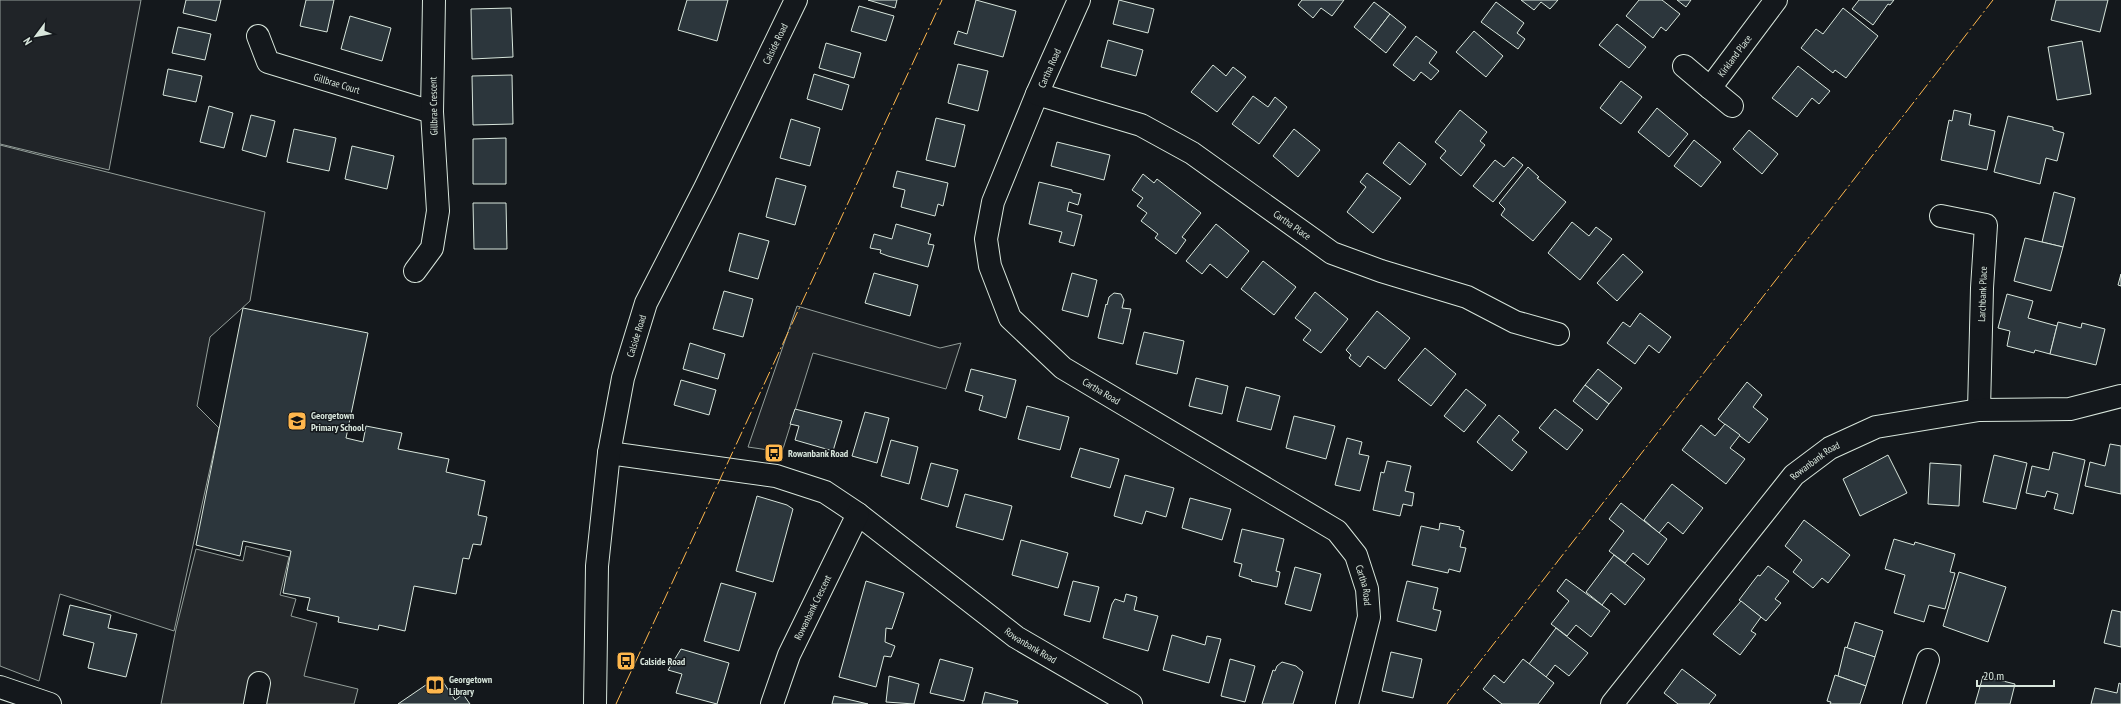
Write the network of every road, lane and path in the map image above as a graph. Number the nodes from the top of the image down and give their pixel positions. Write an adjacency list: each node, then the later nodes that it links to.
1 (434, 0): 10 (street, Gillbrae Crescent)
2 (796, 0): 16 (street, Calside Road)
3 (1079, 0): 8 (street, Cartha Road)
4 (1776, 0): 7 (street, Kirkland Place)
5 (258, 36): 10 (street, Gillbrae Court)
6 (1684, 66): 7 (street)
7 (1710, 88): 9 (street)
8 (1037, 94): 13 (street, Cartha Place); 24 (street, Cartha Road)
9 (1732, 106)
10 (432, 112): 12 (street, Gillbrae Crescent)
11 (1941, 216): 15 (street, Larchbank Place)
12 (415, 271)
13 (1558, 334)
14 (2121, 396): 15 (street, Rowanbank Road)
15 (1979, 410): 25 (street, Rowanbank Road)
16 (609, 453): 17 (street, Rowanbank Road); 21 (street, Calside Road)
17 (858, 514): 22 (street, Rowanbank Crescent); 23 (street, Rowanbank Road)
18 (1928, 660): 26 (street)
19 (0, 688): 20 (street)
20 (50, 704)
21 (595, 704)
22 (772, 704)
23 (1131, 704)
24 (1347, 704)
25 (1612, 704)
26 (1914, 704)

